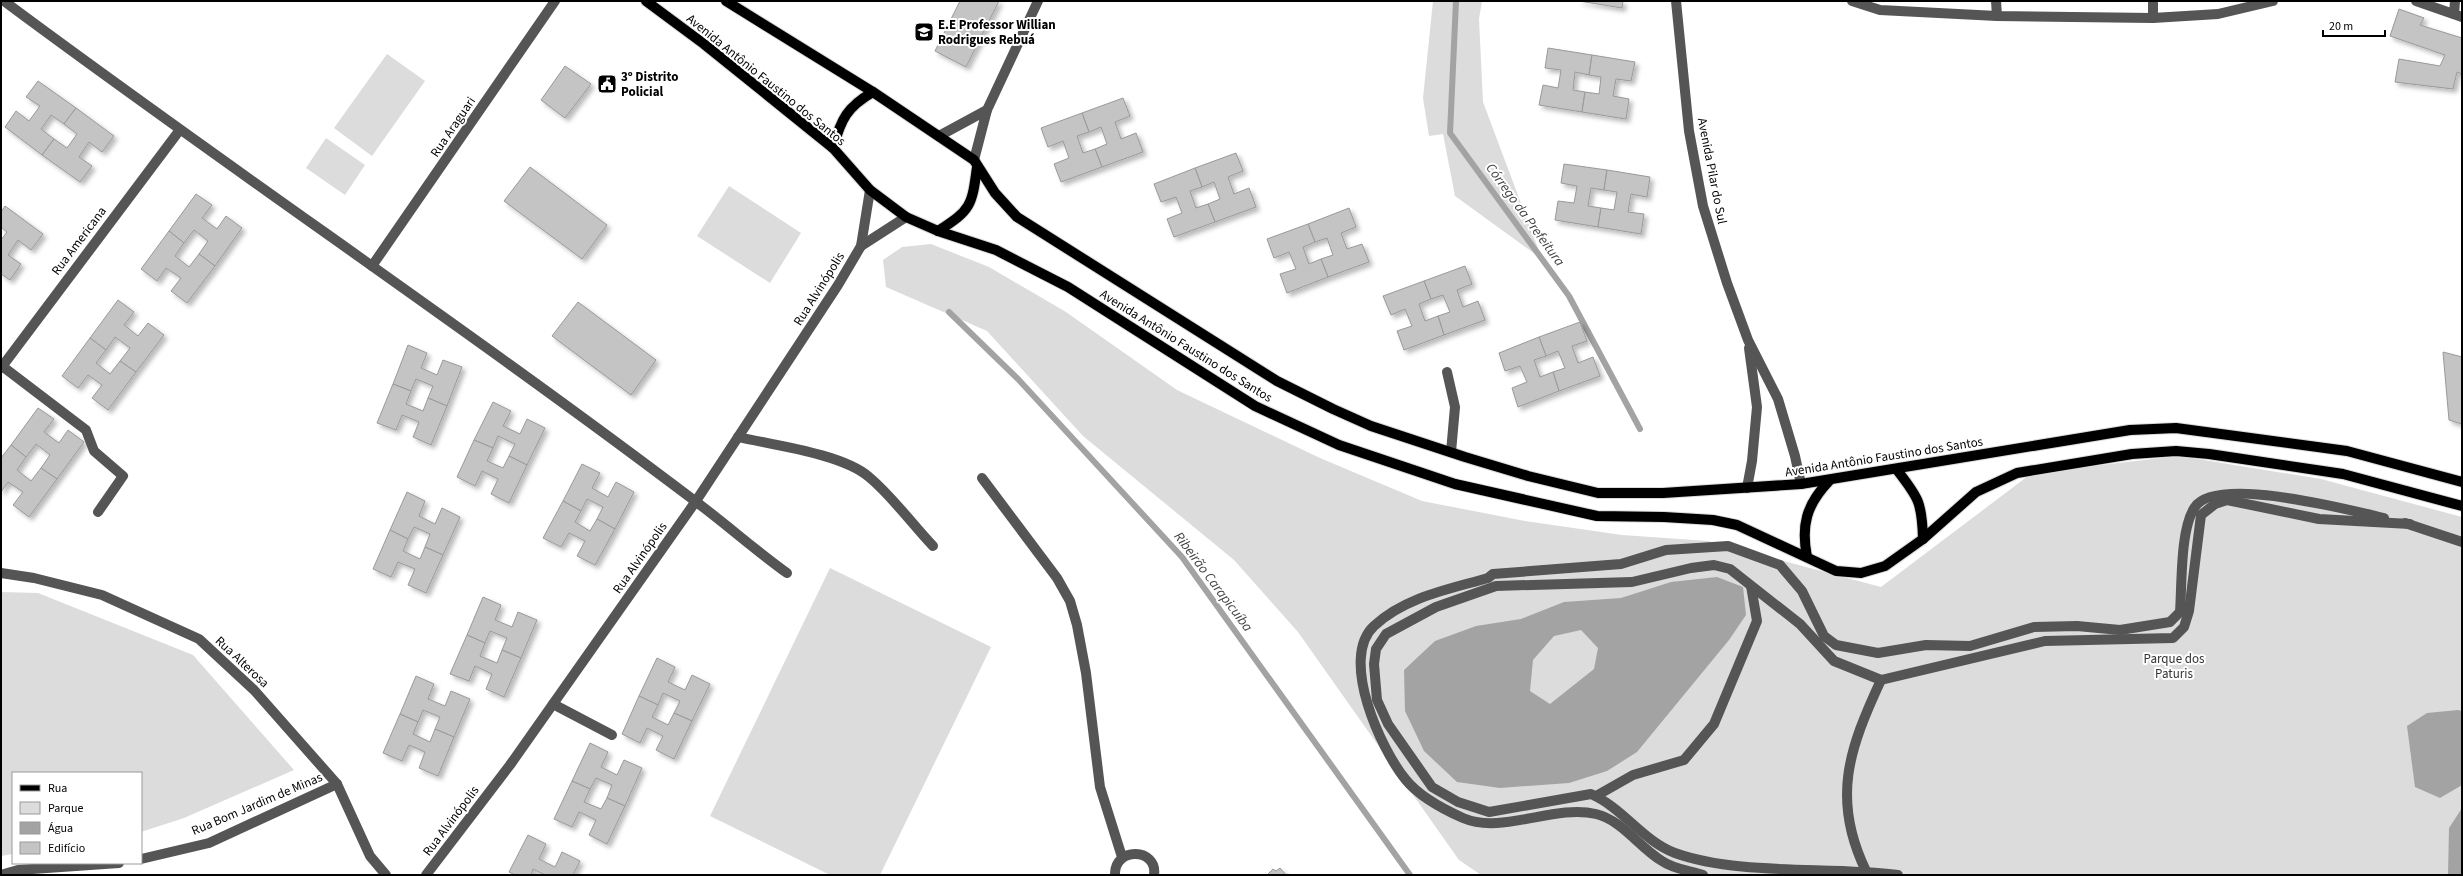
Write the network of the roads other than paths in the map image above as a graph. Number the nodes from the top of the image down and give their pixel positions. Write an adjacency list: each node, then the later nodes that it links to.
1 (4, 1): 18 (street)
2 (555, 1): 26 (street, Rua Araguari)
3 (646, 1): 20 (main road, Avenida Antônio Faustino dos Santos)
4 (726, 1): 16 (main road, Avenida Antônio Faustino dos Santos)
5 (1038, 1): 17 (street)
6 (1676, 1): 27 (street, Avenida Pilar do Sul)
7 (1852, 1): 13 (street)
8 (1996, 1): 13 (street)
9 (2152, 1): 15 (street)
10 (2273, 1): 15 (street)
11 (2416, 1): 14 (street)
12 (2455, 1): 14 (street)
13 (1996, 16): 15 (street)
14 (2458, 16)
15 (2153, 18)
16 (874, 92): 19 (main road, Avenida Antônio Faustino dos Santos); 20 (main road)
17 (987, 110): 19 (street); 21 (street)
18 (179, 131): 26 (street); 28 (street, Rua Americana)
19 (939, 136): 21 (main road, Avenida Antônio Faustino dos Santos)
20 (833, 148): 22 (main road, Avenida Antônio Faustino dos Santos)
21 (976, 164): 24 (main road); 31 (main road, Avenida Antônio Faustino dos Santos)
22 (870, 190): 23 (main road, Avenida Antônio Faustino dos Santos); 25 (street, Rua Alvinópolis)
23 (906, 217): 24 (main road, Avenida Antônio Faustino dos Santos); 25 (street, Rua Alvinópolis)
24 (938, 232): 45 (main road, Avenida Antônio Faustino dos Santos)
25 (861, 246): 30 (street, Rua Alvinópolis)
26 (372, 266): 38 (street)
27 (1748, 340): 36 (street, Avenida Pilar do Sul); 37 (street, Avenida Pilar do Sul)
28 (2, 367): 40 (street)
29 (1447, 372): 31 (street)
30 (738, 437): 38 (street, Rua Alvinópolis); 44 (street)
31 (1451, 452): 37 (main road, Avenida Antônio Faustino dos Santos)
32 (1897, 470): 34 (main road, Avenida Antônio Faustino dos Santos); 35 (main road, Avenida Antônio Faustino dos Santos); 42 (main road)
33 (982, 478): 54 (street)
34 (1829, 481): 36 (main road, Avenida Antônio Faustino dos Santos); 45 (main road)
35 (2462, 482)
36 (1801, 484): 37 (main road, Avenida Antônio Faustino dos Santos)
37 (1747, 488)
38 (696, 501): 47 (street); 50 (street, Rua Alvinópolis)
39 (2462, 506): 42 (main road, Avenida Antônio Faustino dos Santos)
40 (98, 512)
41 (2410, 524): 43 (street); 49 (street); 63 (street)
42 (1923, 539): 45 (main road, Avenida Antônio Faustino dos Santos)
43 (2462, 542)
44 (933, 546)
45 (1807, 557)
46 (1, 573): 52 (street, Rua Alterosa)
47 (787, 573)
48 (1751, 586): 49 (street); 53 (street); 53 (street)
49 (1881, 680): 57 (street)
50 (553, 704): 51 (street); 60 (street, Rua Alvinópolis)
51 (612, 735)
52 (337, 784): 55 (street, Rua Bom Jardim de Minas); 59 (street, Rua Alterosa)
53 (1596, 796): 57 (street)
54 (1122, 857): 61 (street); 62 (street)
55 (142, 859)
56 (105, 864): 58 (street)
57 (1866, 871): 64 (street)
58 (1, 875)
59 (386, 875)
60 (426, 875)
61 (1115, 875)
62 (1154, 875)
63 (1703, 875)
64 (1898, 875)

